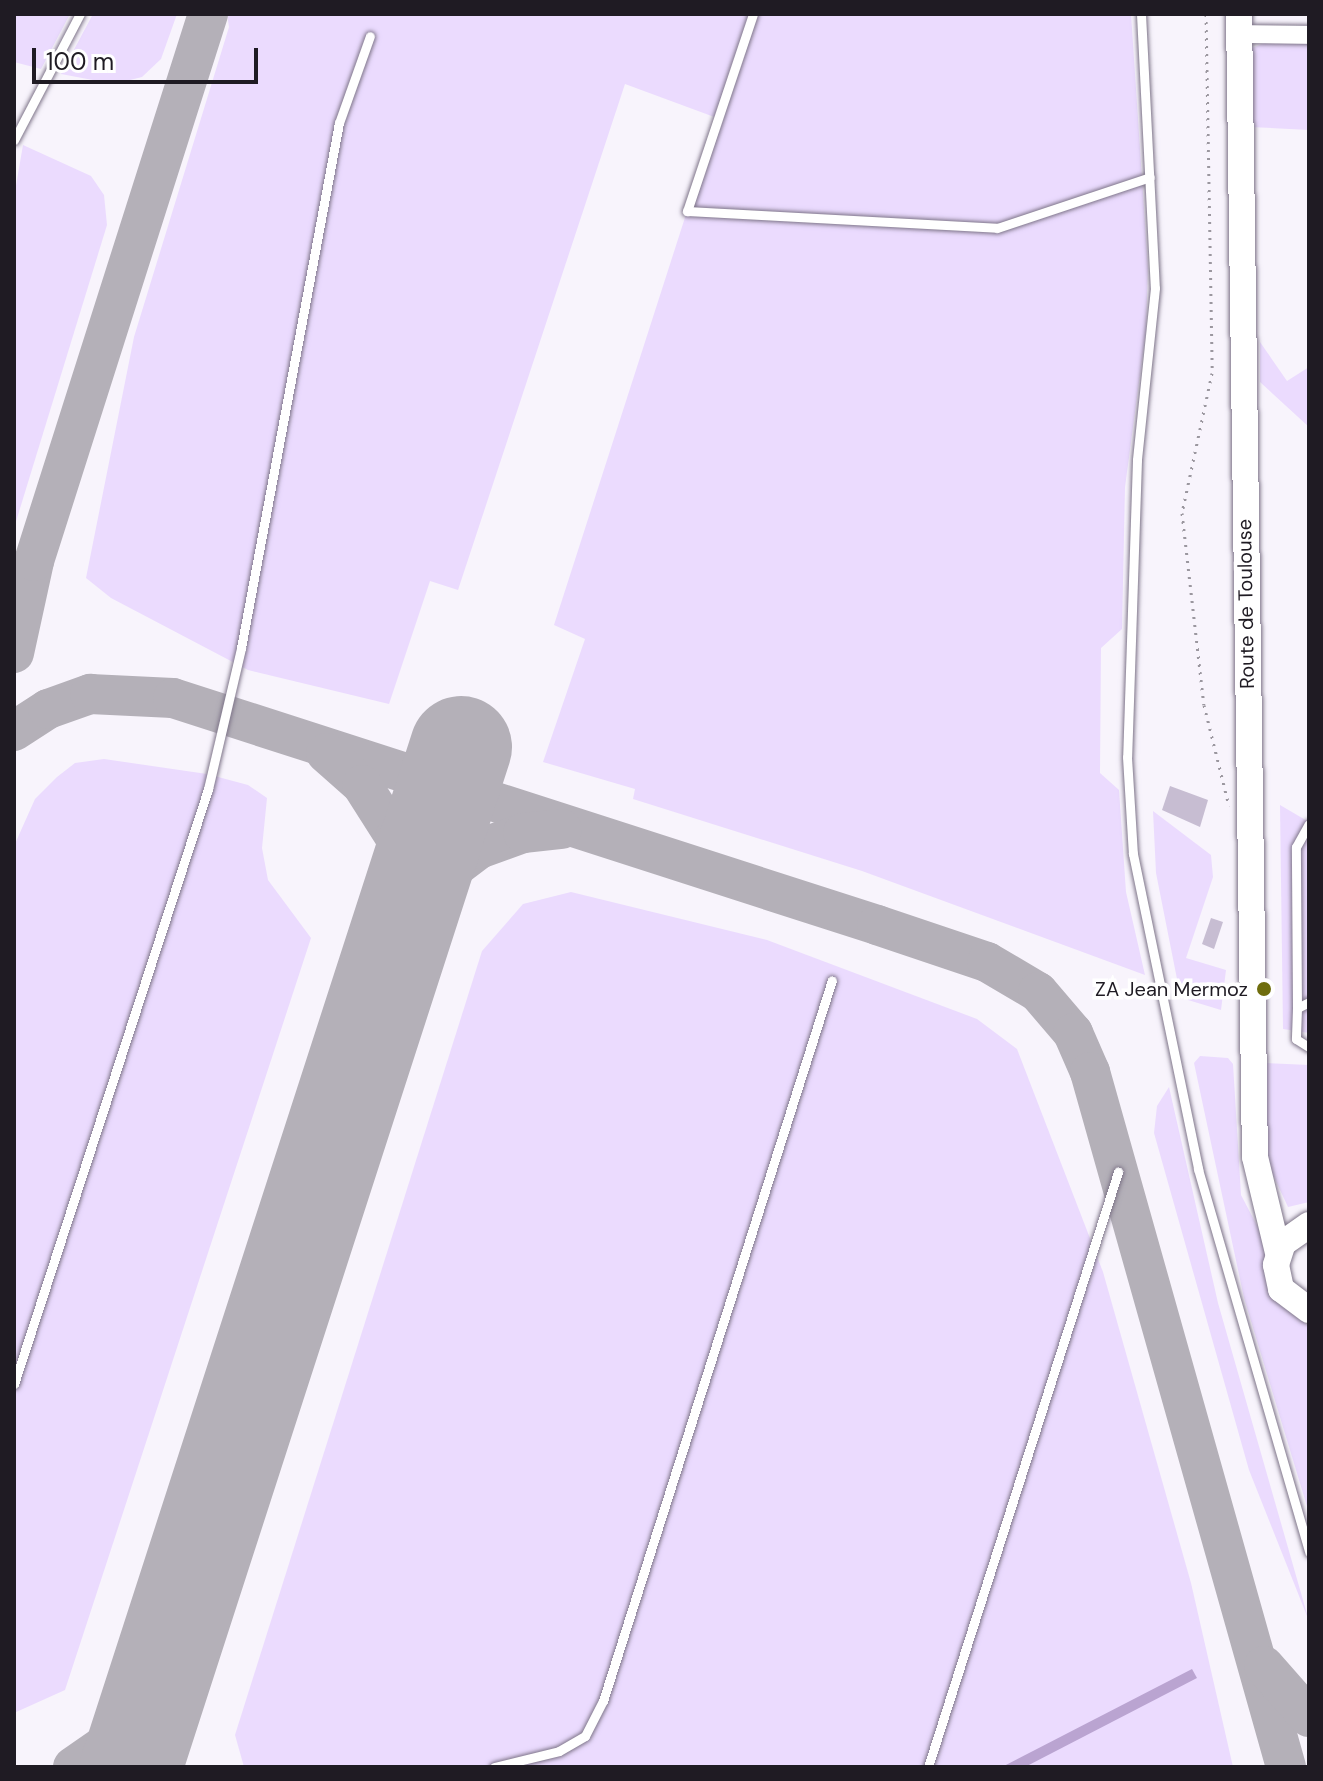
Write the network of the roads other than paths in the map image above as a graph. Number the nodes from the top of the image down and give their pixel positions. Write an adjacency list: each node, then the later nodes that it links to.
1 (80, 14): 7 (lane)
2 (753, 14): 8 (lane)
3 (1141, 14): 8 (lane)
4 (1239, 24): 5 (street); 15 (main road, Route de Toulouse)
5 (1309, 35)
6 (370, 36): 19 (lane)
7 (14, 140)
8 (1150, 177): 20 (lane)
9 (1309, 824): 12 (lane)
10 (832, 980): 21 (lane)
11 (1309, 1002): 12 (lane)
12 (1297, 1008): 13 (lane)
13 (1309, 1047)
14 (1118, 1172): 22 (lane)
15 (1260, 1193): 16 (main road); 17 (main road, Route de Toulouse)
16 (1308, 1225): 17 (main road)
17 (1278, 1253): 18 (main road, Route de Toulouse)
18 (1309, 1310)
19 (14, 1384)
20 (1309, 1552)
21 (494, 1767)
22 (928, 1767)

